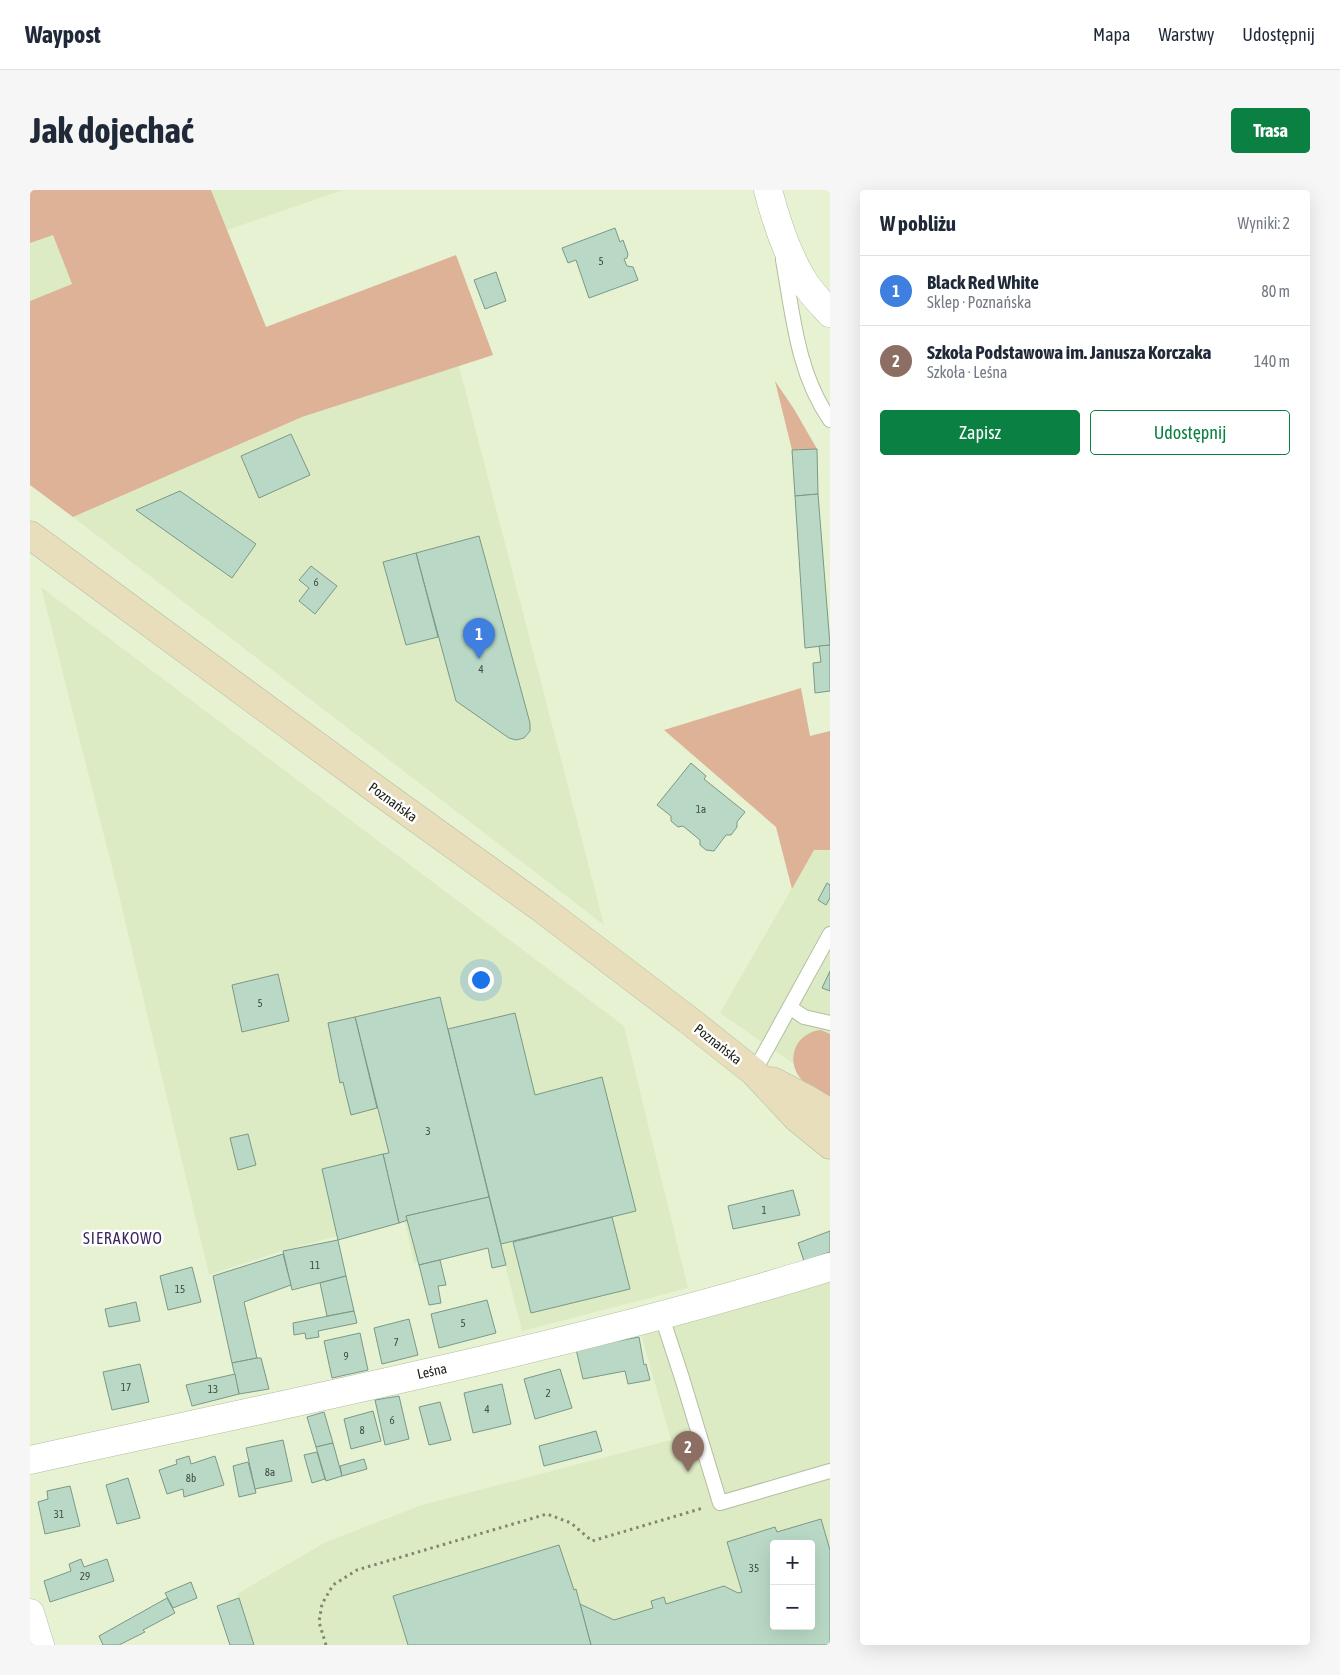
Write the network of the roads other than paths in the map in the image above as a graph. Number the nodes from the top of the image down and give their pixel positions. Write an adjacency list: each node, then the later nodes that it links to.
1 (768, 190): 2 (street)
2 (776, 222): 3 (street); 4 (lane)
3 (830, 313)
4 (830, 420)
5 (30, 535): 9 (main road, Poznańska)
6 (830, 934): 7 (lane)
7 (791, 1008): 8 (lane); 9 (lane)
8 (830, 1022)
9 (754, 1072): 10 (main road, Poznańska); 11 (main road, Poznańska)
10 (830, 1113)
11 (830, 1145)
12 (830, 1267): 13 (street, Leśna)
13 (661, 1314): 14 (street, Leśna); 15 (lane)
14 (30, 1460)
15 (830, 1471)
16 (30, 1613): 17 (street)
17 (40, 1645)

